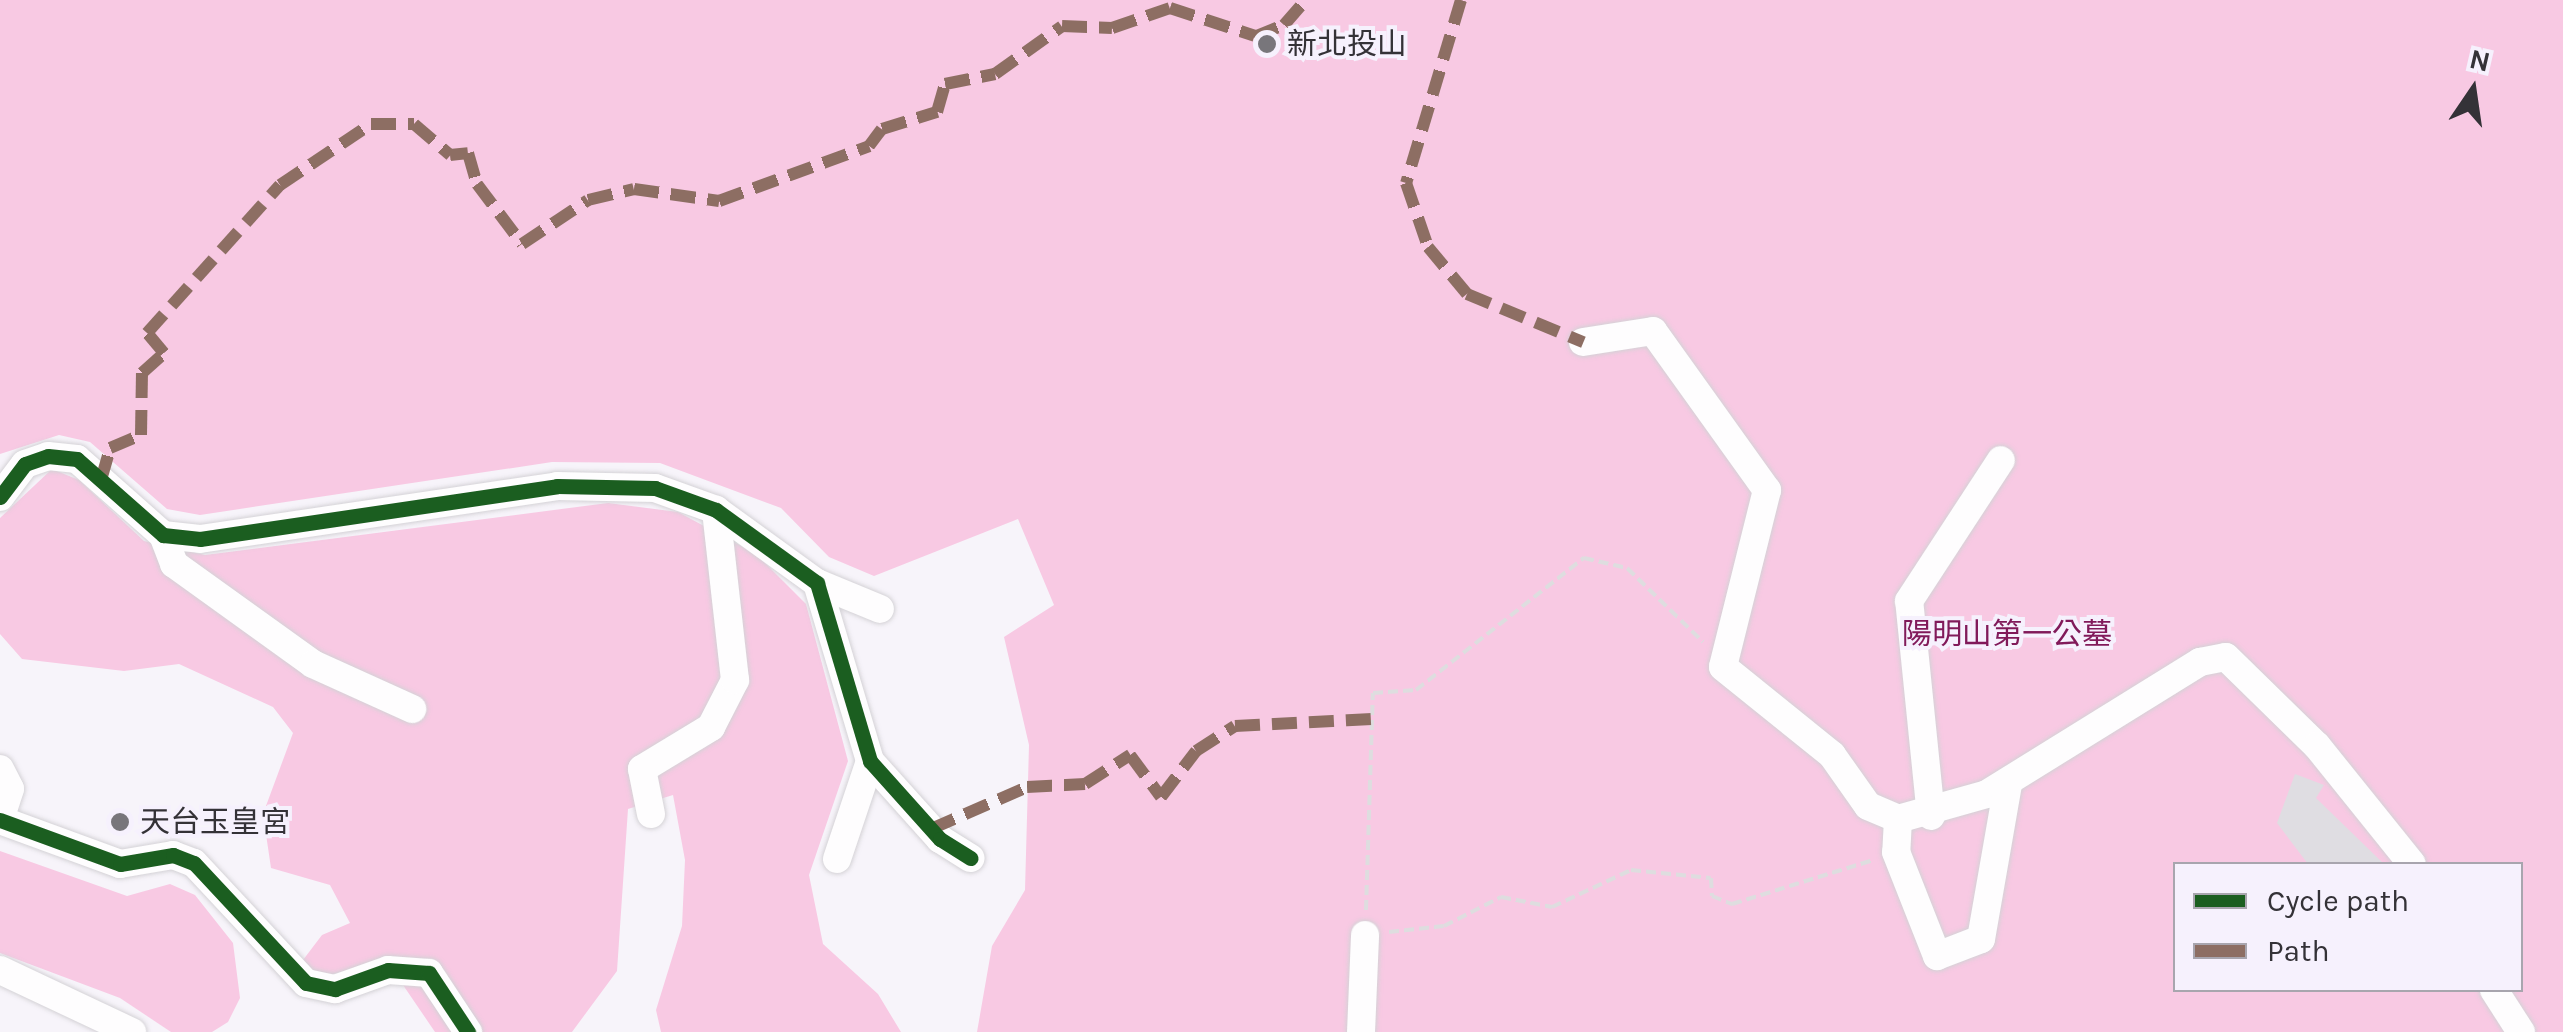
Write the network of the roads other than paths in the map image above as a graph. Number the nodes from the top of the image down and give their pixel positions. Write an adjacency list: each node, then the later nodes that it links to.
1 (1583, 342): 15 (street)
2 (2001, 460): 13 (street)
3 (0, 497): 5 (street)
4 (716, 510): 5 (street); 6 (street); 12 (street)
5 (163, 535): 8 (street)
6 (817, 583): 7 (street); 9 (street)
7 (880, 609)
8 (412, 708)
9 (870, 761): 16 (street); 17 (street)
10 (0, 769): 14 (street)
11 (2008, 784): 13 (street); 15 (street); 18 (street)
12 (651, 814)
13 (1931, 816): 15 (street)
14 (0, 820): 23 (street)
15 (1898, 820)
16 (970, 858)
17 (837, 859)
18 (2410, 862)
19 (1365, 935): 24 (street)
20 (0, 970): 22 (street)
21 (2495, 992): 25 (street)
22 (132, 1032)
23 (468, 1032)
24 (1361, 1032)
25 (2521, 1032)

